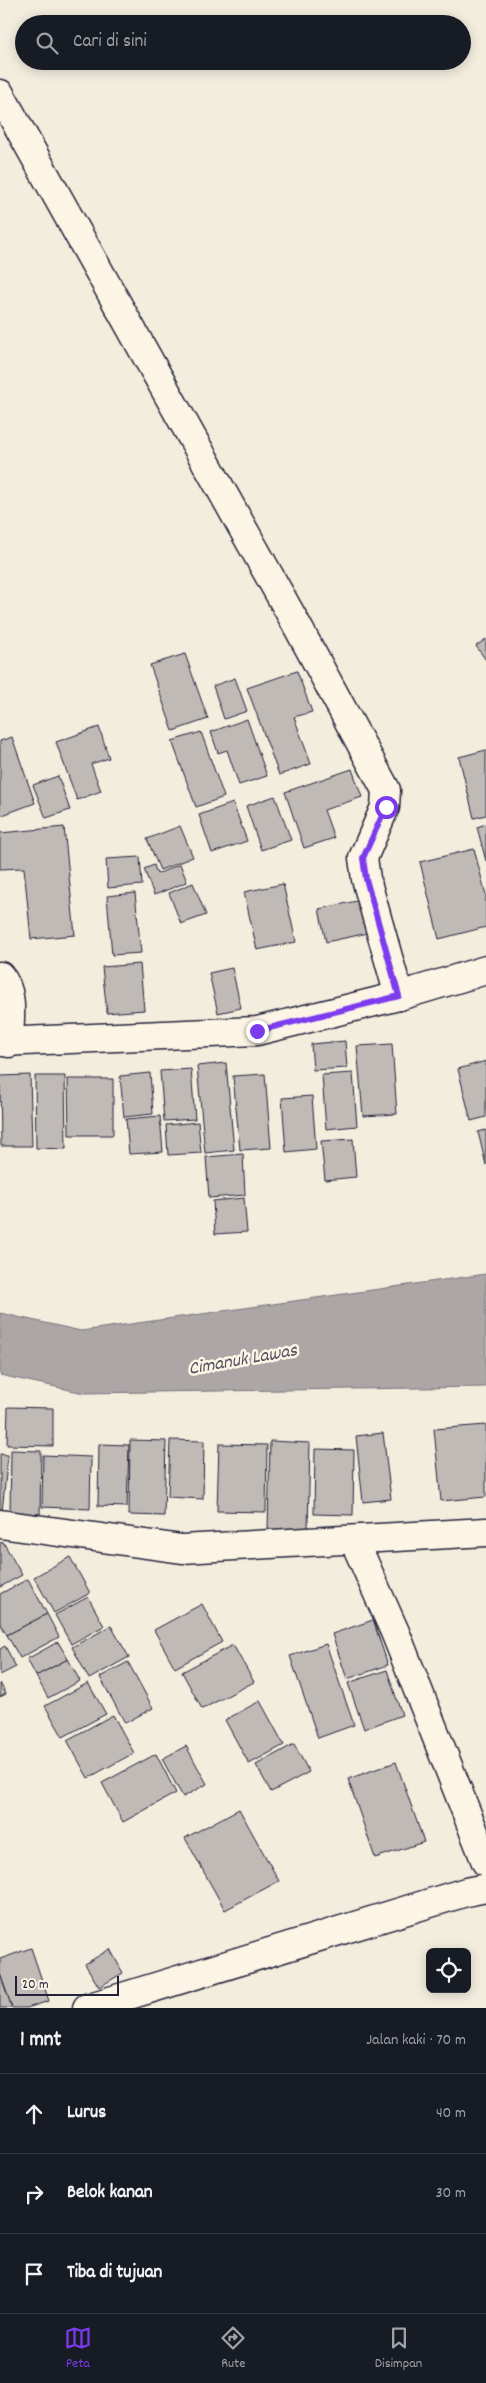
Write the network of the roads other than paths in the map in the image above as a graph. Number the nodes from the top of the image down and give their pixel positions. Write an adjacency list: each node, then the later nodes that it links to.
1 (0, 94): 4 (street)
2 (486, 970): 4 (street)
3 (0, 976): 5 (street)
4 (399, 996): 5 (street)
5 (4, 1042)
6 (0, 1524): 8 (street)
7 (486, 1532): 8 (street)
8 (354, 1540): 9 (street)
9 (486, 1862)
10 (486, 1888): 11 (street)
11 (87, 2008)

